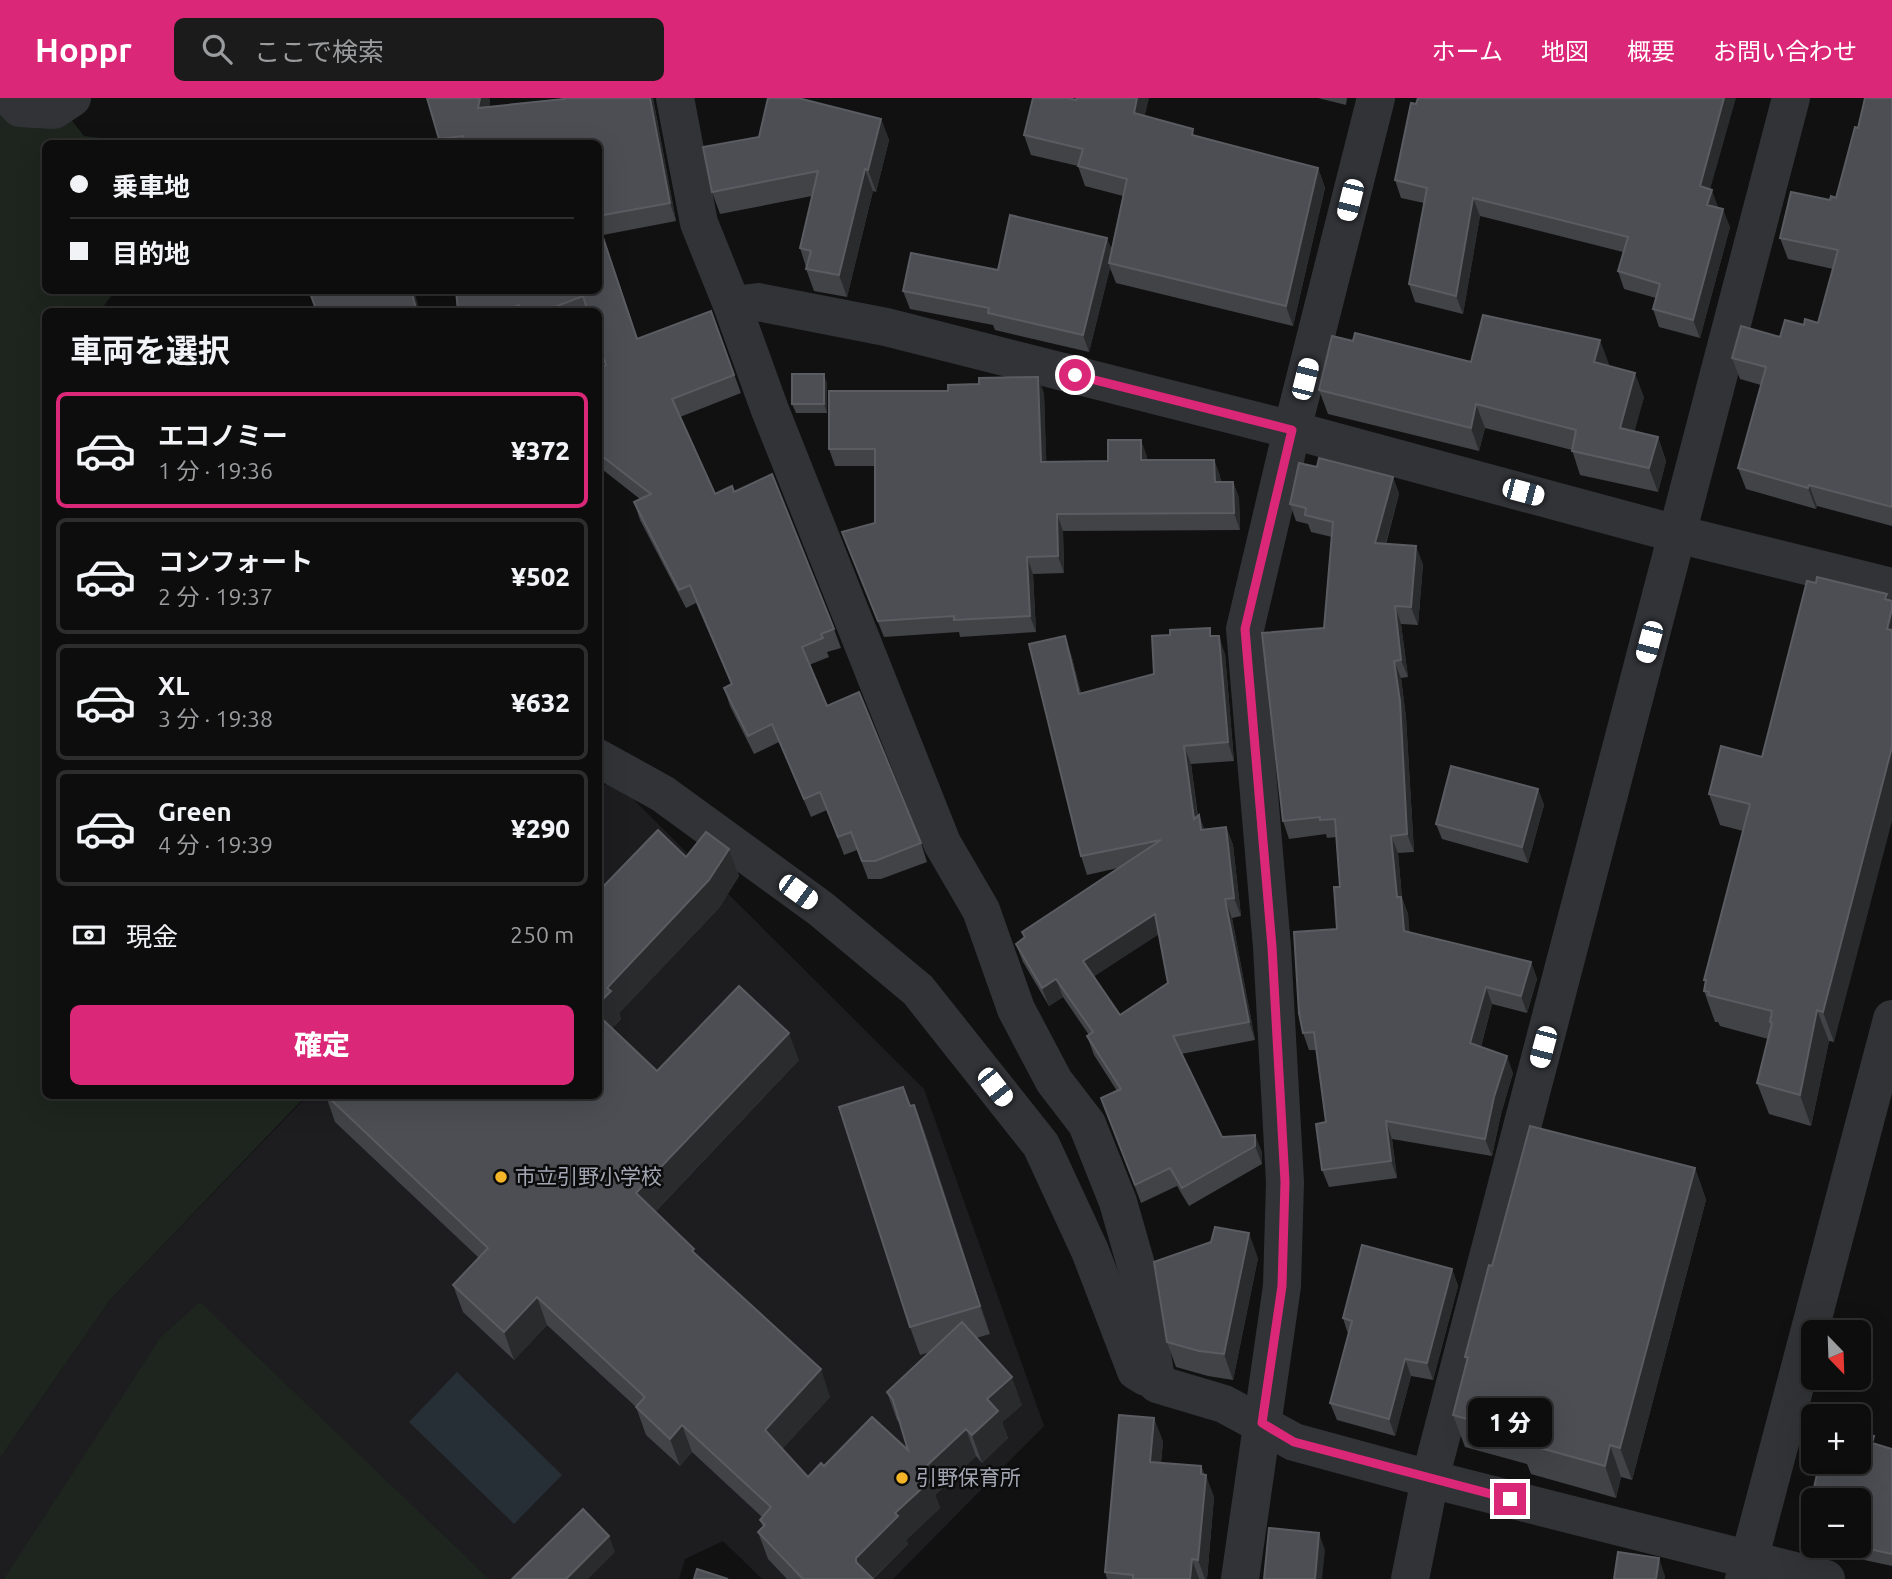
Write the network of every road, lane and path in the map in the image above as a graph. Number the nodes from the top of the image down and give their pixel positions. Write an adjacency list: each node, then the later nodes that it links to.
1 (10, 98): 2 (street)
2 (72, 98)
3 (675, 98): 6 (street)
4 (1376, 98): 7 (street)
5 (1791, 98): 8 (street)
6 (732, 305): 7 (street); 12 (street)
7 (1292, 430): 8 (street); 13 (street)
8 (1677, 534): 9 (street); 14 (street)
9 (1892, 587)
10 (602, 760): 12 (street)
11 (1892, 1019): 15 (street)
12 (1157, 1384): 13 (street)
13 (1262, 1423): 14 (street); 16 (street)
14 (1430, 1479): 15 (street); 17 (street)
15 (1746, 1569): 18 (street)
16 (1240, 1579)
17 (1410, 1579)
18 (1826, 1579)

